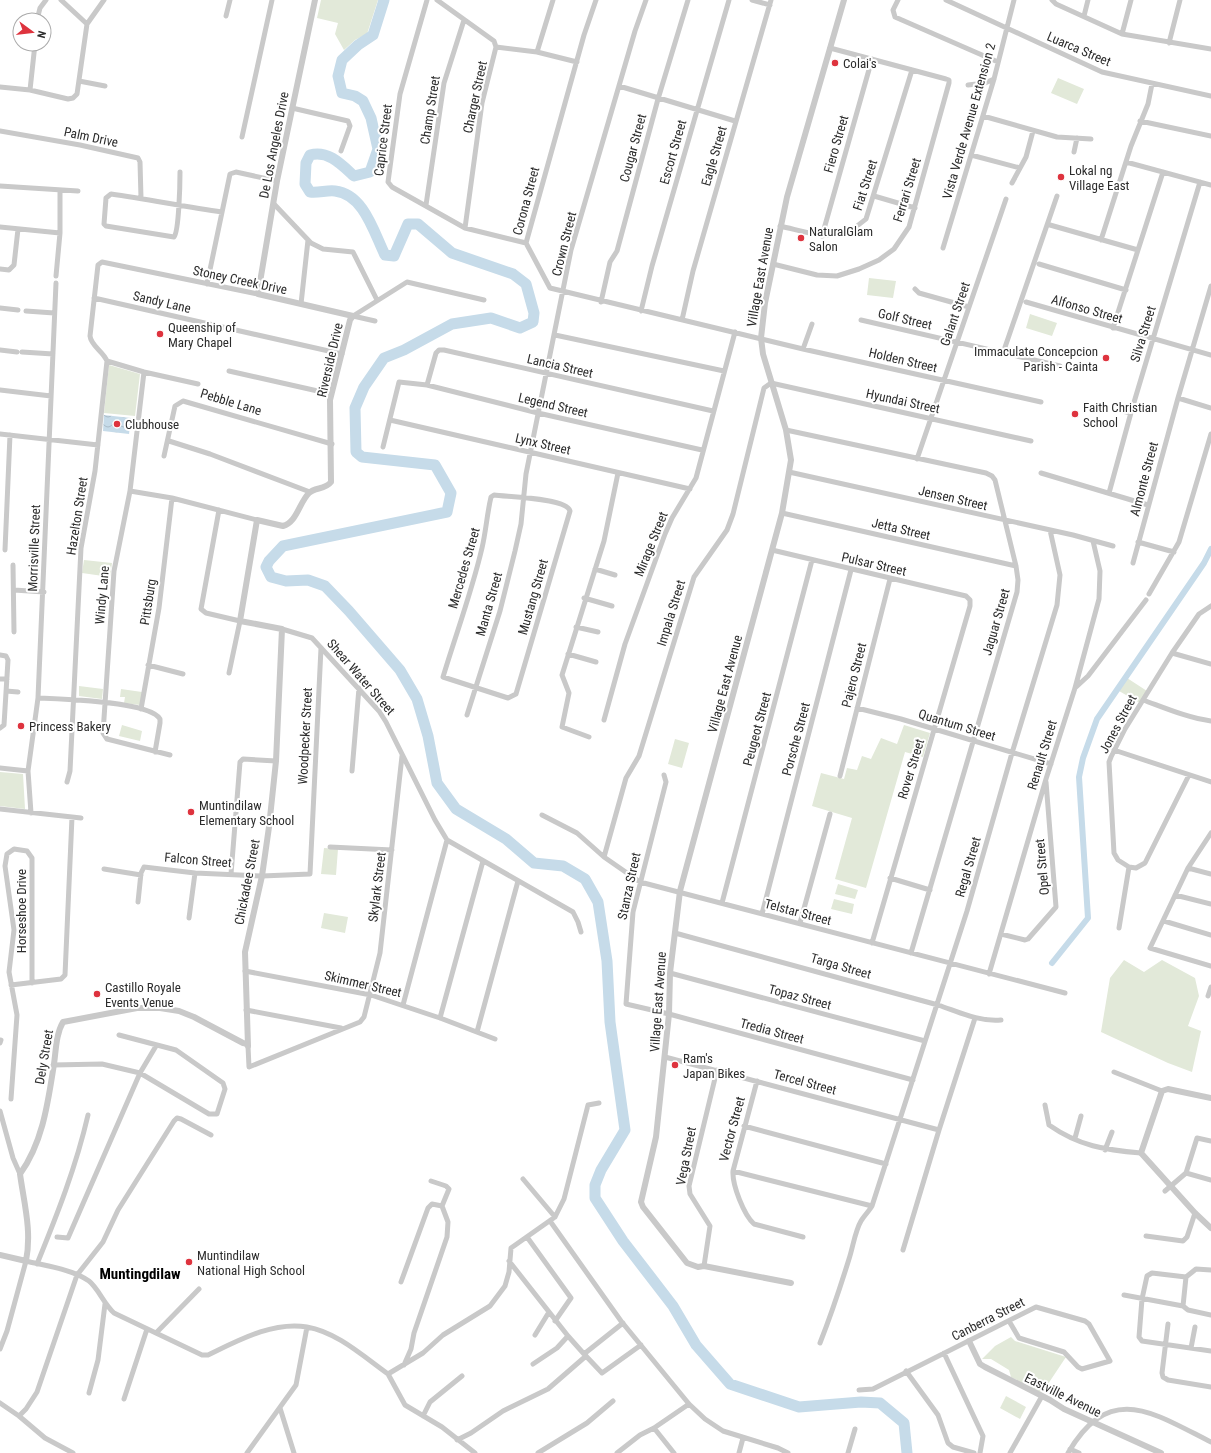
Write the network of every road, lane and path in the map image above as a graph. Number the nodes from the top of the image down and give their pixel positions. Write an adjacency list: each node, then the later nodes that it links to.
1 (46, 0): 24 (street)
2 (61, 0): 28 (street)
3 (104, 0): 28 (street)
4 (230, 0): 25 (street)
5 (272, 0): 59 (street)
6 (315, 0): 51 (street, De Los Angeles Drive)
7 (427, 0): 81 (street, Caprice Street)
8 (437, 0): 27 (street, Charger Street)
9 (553, 0): 36 (street)
10 (596, 0): 38 (street, Corona Street)
11 (646, 0): 46 (street, Crown Street)
12 (688, 0): 50 (street, Cougar Street)
13 (729, 0): 52 (street, Escort Street)
14 (752, 0): 23 (street)
15 (844, 0): 33 (street, Village East Avenue)
16 (898, 0): 39 (street)
17 (946, 0): 29 (street, Luarca Street)
18 (1014, 0): 29 (street, Vista Verde Avenue Extension 2)
19 (1052, 0): 26 (street)
20 (1088, 0): 26 (street)
21 (1131, 0): 30 (street)
22 (1180, 0): 31 (street)
23 (771, 2): 55 (street, Eagle Street)
24 (39, 12)
25 (226, 16)
26 (1084, 16): 30 (street)
27 (464, 20): 32 (street, Charger Street); 81 (street, Champ Street)
28 (87, 24): 42 (street)
29 (1006, 29): 39 (street, Vista Verde Avenue Extension 2); 43 (street, Luarca Street)
30 (1122, 34): 31 (street)
31 (1169, 43): 34 (street)
32 (496, 47): 36 (street); 88 (street, Charger Street)
33 (830, 48): 37 (street); 86 (street, Village East Avenue)
34 (1211, 49)
35 (34, 52): 48 (street)
36 (537, 52): 38 (street)
37 (872, 59): 40 (street); 91 (street, Fiero Street)
38 (577, 62): 94 (street, Corona Street)
39 (998, 62): 41 (street, Vista Verde Avenue Extension 2)
40 (912, 70): 76 (street, Fiat Street); 83 (street, Ferrari Street)
41 (994, 79): 44 (street); 53 (street, Vista Verde Avenue Extension 2)
42 (79, 81): 45 (street); 48 (street)
43 (1152, 84): 49 (street, Luarca Street); 54 (street)
44 (968, 85)
45 (106, 86)
46 (619, 86): 50 (street); 106 (street, Crown Street)
47 (0, 87): 48 (street)
48 (30, 90)
49 (1211, 96)
50 (658, 99): 52 (street); 111 (street, Cougar Street)
51 (292, 108): 62 (street); 69 (street, De Los Angeles Drive)
52 (697, 110): 55 (street); 118 (street, Escort Street)
53 (983, 116): 57 (street); 64 (street, Vista Verde Avenue Extension 2)
54 (1140, 121): 58 (street); 65 (street)
55 (735, 122): 121 (street, Eagle Street)
56 (0, 131): 78 (street, Palm Drive)
57 (1033, 131): 60 (street); 66 (street)
58 (1211, 136)
59 (242, 137)
60 (1077, 138): 61 (street); 63 (street)
61 (1090, 139)
62 (341, 151)
63 (1074, 152)
64 (971, 155): 66 (street); 95 (street, Vista Verde Avenue Extension 2)
65 (1126, 162): 68 (street); 93 (street)
66 (1020, 168): 71 (street)
67 (180, 172): 82 (street)
68 (1163, 172): 70 (street); 96 (street)
69 (277, 181): 80 (street, De Los Angeles Drive); 84 (street)
70 (1200, 182): 72 (street); 129 (street, Silva Street)
71 (1012, 183)
72 (1211, 185)
73 (0, 186): 74 (street)
74 (60, 190): 75 (street); 90 (street)
75 (78, 191)
76 (874, 196): 83 (street); 91 (street, Fiat Street)
77 (1057, 196): 134 (street)
78 (141, 198): 82 (street); 82 (street)
79 (1006, 199): 114 (street, Galant Street)
80 (274, 204): 92 (street); 107 (street, De Los Angeles Drive)
81 (426, 205): 88 (street, Caprice Street)
82 (178, 206): 84 (street)
83 (915, 208): 97 (street, Ferrari Street)
84 (222, 212): 102 (street)
85 (1050, 225): 93 (street)
86 (780, 226): 91 (street, Fiat Street); 97 (street, Village East Avenue)
87 (0, 227): 89 (street)
88 (465, 228): 94 (street, Caprice Street)
89 (18, 230): 90 (street); 99 (street)
90 (60, 233): 100 (street)
91 (822, 236)
92 (308, 240): 109 (street); 113 (street)
93 (1101, 240): 96 (street)
94 (526, 243): 106 (street, Corona Street)
95 (943, 248)
96 (1138, 250): 105 (street)
97 (773, 264): 128 (street, Village East Avenue)
98 (1039, 264): 105 (street)
99 (0, 269)
100 (56, 276)
101 (56, 283): 119 (street, Morrisville Street)
102 (207, 284): 107 (street, Stoney Creek Drive); 108 (street, Stoney Creek Drive)
103 (1211, 286): 133 (street, Almonte Street)
104 (915, 289): 114 (street)
105 (1126, 290): 125 (street)
106 (564, 293): 111 (street, Corona Street); 127 (street, Crown Street)
107 (258, 294): 113 (street, Stoney Creek Drive)
108 (94, 298): 136 (street, Sandy Lane); 138 (street)
109 (377, 300): 110 (street, Riverside Drive); 120 (street, Riverside Drive)
110 (484, 300)
111 (601, 302): 118 (street, Corona Street)
112 (1026, 302): 125 (street, Alfonso Street)
113 (301, 304): 120 (street, Stoney Creek Drive)
114 (969, 307): 130 (street, Galant Street)
115 (0, 308): 116 (street)
116 (18, 310)
117 (26, 311): 119 (street)
118 (641, 311): 121 (street, Corona Street)
119 (54, 314): 135 (street, Morrisville Street)
120 (353, 316): 123 (street, Stoney Creek Drive); 136 (street, Riverside Drive)
121 (682, 320): 126 (street, Corona Street)
122 (861, 320): 130 (street, Golf Street)
123 (375, 321)
124 (812, 324): 131 (street)
125 (1113, 328): 129 (street, Alfonso Street)
126 (735, 332): 128 (street, Corona Street); 141 (street, Mirage Street)
127 (555, 334): 141 (street); 143 (street, Crown Street)
128 (761, 338): 131 (street, Holden Street); 145 (street, Village East Avenue)
129 (1153, 339): 133 (street, Alfonso Street); 157 (street, Silva Street)
130 (956, 342): 134 (street, Golf Street); 144 (street, Galant Street)
131 (803, 349): 144 (street, Holden Street)
132 (0, 350): 135 (street)
133 (1192, 350): 137 (street, Alfonso Street); 151 (street, Almonte Street)
134 (1003, 353): 139 (street, Golf Street)
135 (52, 354): 150 (street, Morrisville Street)
136 (342, 354): 149 (street, Riverside Drive)
137 (1211, 355)
138 (107, 361): 142 (street); 169 (street, Hazelton Street)
139 (1060, 366)
140 (229, 371): 149 (street)
141 (724, 371): 155 (street, Mirage Street)
142 (144, 372): 146 (street); 179 (street, Windy Lane)
143 (546, 374): 147 (street, Lancia Street); 155 (street, Lancia Street); 156 (street, Crown Street)
144 (944, 380): 152 (street, Holden Street); 158 (street, Galant Street)
145 (771, 383): 158 (street, Hyundai Street); 160 (street, Village East Avenue); 276 (street, Impala Street)
146 (198, 384)
147 (428, 385): 156 (street, Legend Street); 159 (street, Legend Street)
148 (0, 390): 150 (street)
149 (331, 394): 167 (street, Riverside Drive)
150 (51, 396): 164 (street, Morrisville Street)
151 (1178, 398): 153 (street); 184 (street, Almonte Street)
152 (1041, 402)
153 (1211, 408)
154 (1118, 410): 157 (street)
155 (713, 411): 171 (street, Mirage Street)
156 (538, 413): 171 (street, Legend Street); 172 (street, Crown Street)
157 (1131, 413): 181 (street, Silva Street)
158 (931, 418): 166 (street, Hyundai Street); 174 (street, Galant Street)
159 (390, 420): 170 (street); 172 (street, Lynx Street)
160 (786, 430): 174 (street, Jaguar Street); 175 (street, Village East Avenue)
161 (0, 434): 163 (street)
162 (1211, 434): 168 (street)
163 (10, 435): 164 (street); 193 (street)
164 (50, 440): 169 (street); 205 (street, Morrisville Street)
165 (169, 441): 167 (street, Pebble Lane); 173 (street, Pebble Lane); 180 (street)
166 (1031, 441)
167 (332, 444): 180 (street, Riverside Drive)
168 (1210, 444): 195 (street)
169 (98, 445): 235 (street, Hazelton Street)
170 (383, 447)
171 (702, 450): 178 (street, Mirage Street)
172 (531, 453): 176 (street, Lynx Street); 183 (street, Crown Street)
173 (164, 456)
174 (917, 459): 188 (street, Jaguar Street)
175 (789, 472): 186 (street, Village East Avenue); 188 (street, Jensen Street)
176 (618, 473): 178 (street, Lynx Street); 200 (street)
177 (1041, 473): 181 (street)
178 (690, 489): 242 (street, Mirage Street)
179 (130, 491): 182 (street); 237 (street, Windy Lane)
180 (310, 492): 187 (street)
181 (1110, 493): 184 (street)
182 (172, 498): 185 (street); 223 (street, Pittsburg)
183 (525, 498): 226 (street, Mercedes Street); 229 (street, Manta Street); 229 (street, Mustang Street)
184 (1148, 505): 191 (street, Almonte Street)
185 (219, 510): 187 (street); 212 (street, Shear Water Street)
186 (782, 513): 194 (street, Village East Avenue); 199 (street, Jetta Street)
187 (257, 520): 212 (street)
188 (1004, 520): 189 (street, Jensen Street); 199 (street, Jaguar Street)
189 (1050, 530): 190 (street, Jensen Street); 250 (street, Regal Street)
190 (1092, 541): 192 (street, Jensen Street); 231 (street, Renault Street)
191 (1138, 542): 195 (street); 197 (street, Almonte Street)
192 (1113, 546)
193 (6, 550)
194 (772, 550): 196 (street, Pulsar Street); 291 (street, Village East Avenue)
195 (1174, 552): 206 (street)
196 (812, 560): 201 (street, Pulsar Street); 294 (street, Peugeot Street)
197 (1133, 563)
198 (13, 565): 204 (street)
199 (1016, 566): 247 (street, Jaguar Street)
200 (596, 569): 202 (street); 207 (street)
201 (851, 570): 203 (street, Pulsar Street); 296 (street, Porsche Street)
202 (615, 575)
203 (890, 578): 208 (street, Pulsar Street); 239 (street, Pajero Street)
204 (14, 590): 205 (street); 215 (street)
205 (44, 592): 234 (street, Morrisville Street)
206 (1149, 594)
207 (584, 598): 210 (street); 213 (street)
208 (970, 600): 245 (street, Rover Street)
209 (1146, 600): 231 (street)
210 (612, 606)
211 (1211, 606): 218 (street, Jones Street)
212 (240, 621): 214 (street, Shear Water Street); 224 (street)
213 (576, 627): 216 (street); 219 (street)
214 (282, 629): 217 (street, Shear Water Street); 253 (street, Chickadee Street)
215 (14, 632)
216 (598, 632)
217 (321, 648): 230 (street, Shear Water Street); 283 (street, Woodpecker Street)
218 (1172, 653): 222 (street); 236 (street, Jones Street)
219 (568, 654): 221 (street); 246 (street)
220 (0, 655): 228 (street)
221 (596, 662)
222 (1211, 664)
223 (148, 665): 225 (street); 240 (street, Pittsburg)
224 (229, 673)
225 (183, 674)
226 (443, 677): 229 (street, Mustang Street)
227 (0, 679): 228 (street)
228 (7, 679): 232 (street)
229 (475, 687): 241 (street, Manta Street)
230 (359, 688): 252 (street, Shear Water Street); 257 (street)
231 (1075, 688): 254 (street, Renault Street)
232 (6, 691): 233 (street); 238 (street)
233 (18, 692)
234 (38, 698): 235 (street); 256 (street, Morrisville Street)
235 (72, 700): 237 (street); 262 (street, Hazelton Street)
236 (1143, 700): 243 (street); 248 (street, Jones Street)
237 (105, 702): 240 (street); 249 (street, Windy Lane)
238 (2, 703): 244 (street)
239 (857, 708): 245 (street, Quantum Street); 260 (street, Pajero Street)
240 (141, 709): 249 (street)
241 (467, 715)
242 (604, 720)
243 (1211, 721)
244 (0, 728)
245 (934, 730): 247 (street, Quantum Street); 287 (street, Rover Street)
246 (589, 737)
247 (973, 741): 250 (street, Quantum Street); 290 (street, Jaguar Street)
248 (1114, 750): 259 (street); 278 (street, Jones Street)
249 (155, 752): 251 (street)
250 (1012, 753): 254 (street, Quantum Street); 307 (street, Regal Street)
251 (170, 755)
252 (402, 755): 271 (street, Shear Water Street); 275 (street, Skylark Street)
253 (276, 761): 282 (street); 286 (street, Chickadee Street)
254 (1051, 764): 261 (street, Renault Street)
255 (0, 768): 256 (street)
256 (28, 771): 265 (street, Morrisville Street)
257 (352, 771)
258 (664, 775): 289 (street, Stanza Street)
259 (1189, 775): 263 (street); 278 (street)
260 (840, 776)
261 (1046, 779): 303 (street, Renault Street); 303 (street, Opel Street)
262 (67, 782)
263 (1211, 782)
264 (0, 809): 265 (street)
265 (31, 813): 268 (street)
266 (830, 814): 299 (street)
267 (542, 815): 276 (street, Telstar Street)
268 (72, 817): 269 (street); 312 (street)
269 (81, 818)
270 (1211, 833): 272 (street)
271 (447, 840): 277 (street, Shear Water Street); 320 (street)
272 (1205, 842): 273 (street); 279 (street)
273 (1211, 844)
274 (330, 846): 275 (street)
275 (392, 850): 316 (street, Skylark Street)
276 (604, 857): 289 (street, Telstar Street)
277 (484, 861): 288 (street, Shear Water Street); 323 (street)
278 (1129, 867): 300 (street)
279 (1188, 868): 284 (street); 292 (street)
280 (104, 869): 285 (street)
281 (195, 873): 282 (street, Falcon Street); 285 (street, Falcon Street); 297 (street)
282 (231, 874): 286 (street, Falcon Street)
283 (310, 874): 286 (street, Falcon Street)
284 (1211, 874)
285 (141, 875): 293 (street)
286 (262, 876): 309 (street, Chickadee Street)
287 (890, 878): 290 (street); 305 (street, Rover Street)
288 (518, 881): 301 (street, Shear Water Street); 327 (street)
289 (640, 882): 291 (street, Telstar Street); 318 (street, Stanza Street)
290 (930, 890): 306 (street, Jaguar Street)
291 (680, 891): 294 (street, Telstar Street); 302 (street, Village East Avenue)
292 (1175, 895): 295 (street); 298 (street)
293 (138, 902)
294 (722, 903): 296 (street, Telstar Street)
295 (1211, 904)
296 (762, 914): 299 (street, Telstar Street)
297 (190, 918)
298 (1164, 921): 304 (street); 308 (street)
299 (800, 923): 305 (street, Telstar Street)
300 (1119, 928)
301 (581, 932)
302 (674, 933): 310 (street, Village East Avenue); 319 (street, Targa Street)
303 (1001, 934): 311 (street, Renault Street)
304 (1211, 935)
305 (872, 943): 306 (street, Telstar Street)
306 (911, 953): 307 (street, Telstar Street)
307 (951, 964): 311 (street, Telstar Street); 319 (street, Regal Street)
308 (1211, 966)
309 (245, 971): 316 (street, Skimmer Street); 321 (street, Chickadee Street)
310 (670, 973): 322 (street, Village East Avenue); 331 (street, Topaz Street)
311 (989, 974): 315 (street, Telstar Street)
312 (32, 983): 313 (street); 313 (street, Horseshoe Drive)
313 (11, 985): 344 (street, Horseshoe Drive)
314 (1211, 987): 317 (street)
315 (1066, 993)
316 (371, 994): 320 (street, Skimmer Street); 326 (street, Skylark Street)
317 (1208, 996)
318 (626, 1004): 322 (street, Tredia Street)
319 (938, 1004): 324 (street, Targa Street); 331 (street, Regal Street)
320 (403, 1005): 323 (street, Skimmer Street)
321 (246, 1010): 326 (street); 333 (street, Chickadee Street)
322 (669, 1014): 335 (street, Village East Avenue); 340 (street, Tredia Street)
323 (440, 1018): 327 (street, Skimmer Street)
324 (975, 1018): 325 (street, Targa Street); 352 (street)
325 (1001, 1020)
326 (343, 1028): 333 (street, Chickadee Street)
327 (476, 1032): 329 (street, Skimmer Street)
328 (119, 1035): 334 (street)
329 (495, 1039)
330 (0, 1040): 332 (street)
331 (925, 1041): 340 (street, Regal Street)
332 (0, 1043)
333 (245, 1044): 336 (street, Dely Street)
334 (156, 1046): 339 (street); 339 (street)
335 (665, 1057): 337 (street, Tercel Street); 383 (street, Village East Avenue)
336 (53, 1064): 339 (street); 362 (street, Dely Street)
337 (717, 1070): 341 (street, Tercel Street); 383 (street, Vega Street)
338 (1114, 1072): 342 (street)
339 (140, 1073): 375 (street)
340 (913, 1080): 350 (street, Regal Street)
341 (757, 1081): 350 (street, Tercel Street); 351 (street, Vector Street)
342 (1162, 1091): 343 (street); 358 (street)
343 (1211, 1096)
344 (11, 1099)
345 (599, 1103): 371 (street)
346 (1045, 1105): 355 (street)
347 (0, 1110): 362 (street)
348 (88, 1115): 382 (street)
349 (1081, 1116): 355 (street)
350 (900, 1120): 352 (street, Tercel Street); 359 (street, Regal Street)
351 (744, 1126): 359 (street); 360 (street, Vector Street)
352 (939, 1130): 378 (street)
353 (1112, 1132): 357 (street)
354 (211, 1135): 385 (street)
355 (1075, 1138): 357 (street)
356 (1211, 1140): 361 (street)
357 (1105, 1150): 358 (street)
358 (1140, 1153): 366 (street)
359 (886, 1164): 369 (street, Regal Street)
360 (733, 1171): 369 (street); 377 (street, Vector Street)
361 (1186, 1173): 364 (street); 366 (street)
362 (20, 1174): 380 (street)
363 (523, 1179): 371 (street)
364 (1211, 1180)
365 (431, 1181): 368 (street)
366 (1171, 1186): 367 (street); 370 (street)
367 (1165, 1191)
368 (442, 1206): 387 (street); 416 (street)
369 (872, 1206): 407 (street, Regal Street)
370 (1195, 1213): 373 (street); 374 (street)
371 (555, 1217): 372 (street)
372 (550, 1221): 376 (street); 398 (street)
373 (1211, 1228)
374 (1146, 1236)
375 (57, 1237)
376 (527, 1237): 381 (street); 396 (street)
377 (803, 1237)
378 (903, 1250)
379 (0, 1255): 380 (street)
380 (26, 1260): 382 (street); 410 (street)
381 (509, 1261): 394 (street); 416 (street)
382 (37, 1264): 385 (street)
383 (704, 1266): 388 (street, Village East Avenue)
384 (1211, 1270): 386 (street)
385 (77, 1275): 392 (street); 429 (street)
386 (1186, 1277): 391 (street); 393 (street)
387 (401, 1282)
388 (791, 1283)
389 (199, 1289): 403 (street)
390 (1124, 1296): 391 (street)
391 (1142, 1299): 393 (street); 408 (street)
392 (105, 1304): 402 (street); 422 (street)
393 (1183, 1306): 395 (street)
394 (549, 1312): 396 (street); 404 (street)
395 (1211, 1315)
396 (555, 1321): 405 (street)
397 (1009, 1321): 397 (street, Canberra Street); 406 (street, Canberra Street)
398 (623, 1323): 409 (street); 414 (street)
399 (1168, 1324): 408 (street)
400 (307, 1327): 403 (street); 418 (street); 428 (street)
401 (1195, 1327): 411 (street)
402 (147, 1329): 403 (street); 424 (street)
403 (156, 1333)
404 (535, 1335)
405 (568, 1336): 414 (street); 415 (street)
406 (969, 1342): 413 (street, Canberra Street); 423 (street, Eastville Avenue)
407 (820, 1343)
408 (1164, 1344): 411 (street); 420 (street)
409 (641, 1345): 414 (street); 427 (street)
410 (0, 1348)
411 (1191, 1348): 412 (street)
412 (1211, 1351)
413 (944, 1353): 417 (street, Canberra Street); 449 (street)
414 (585, 1355): 435 (street)
415 (533, 1364)
416 (403, 1366): 418 (street)
417 (906, 1371): 421 (street, Canberra Street); 448 (street)
418 (388, 1374): 430 (street)
419 (462, 1376): 430 (street)
420 (1211, 1387)
421 (859, 1390)
422 (89, 1393)
423 (1042, 1396): 431 (street, Eastville Avenue); 450 (street)
424 (124, 1399)
425 (613, 1401): 442 (street)
426 (0, 1403): 429 (street)
427 (689, 1404): 432 (street); 434 (street)
428 (280, 1408): 439 (street); 440 (street)
429 (18, 1416): 438 (street)
430 (423, 1416): 435 (street)
431 (1093, 1422): 436 (street); 437 (street); 452 (street, Eastville Avenue)
432 (654, 1428): 443 (street); 444 (street)
433 (854, 1430): 447 (street)
434 (743, 1438): 445 (street); 446 (street)
435 (457, 1440): 441 (street)
436 (1211, 1442)
437 (1069, 1451): 451 (street)
438 (73, 1453)
439 (247, 1453)
440 (294, 1453)
441 (474, 1453)
442 (538, 1453)
443 (618, 1453)
444 (674, 1453)
445 (738, 1453)
446 (788, 1453)
447 (848, 1453)
448 (974, 1453)
449 (980, 1453)
450 (1010, 1453)
451 (1079, 1453)
452 (1161, 1453)

